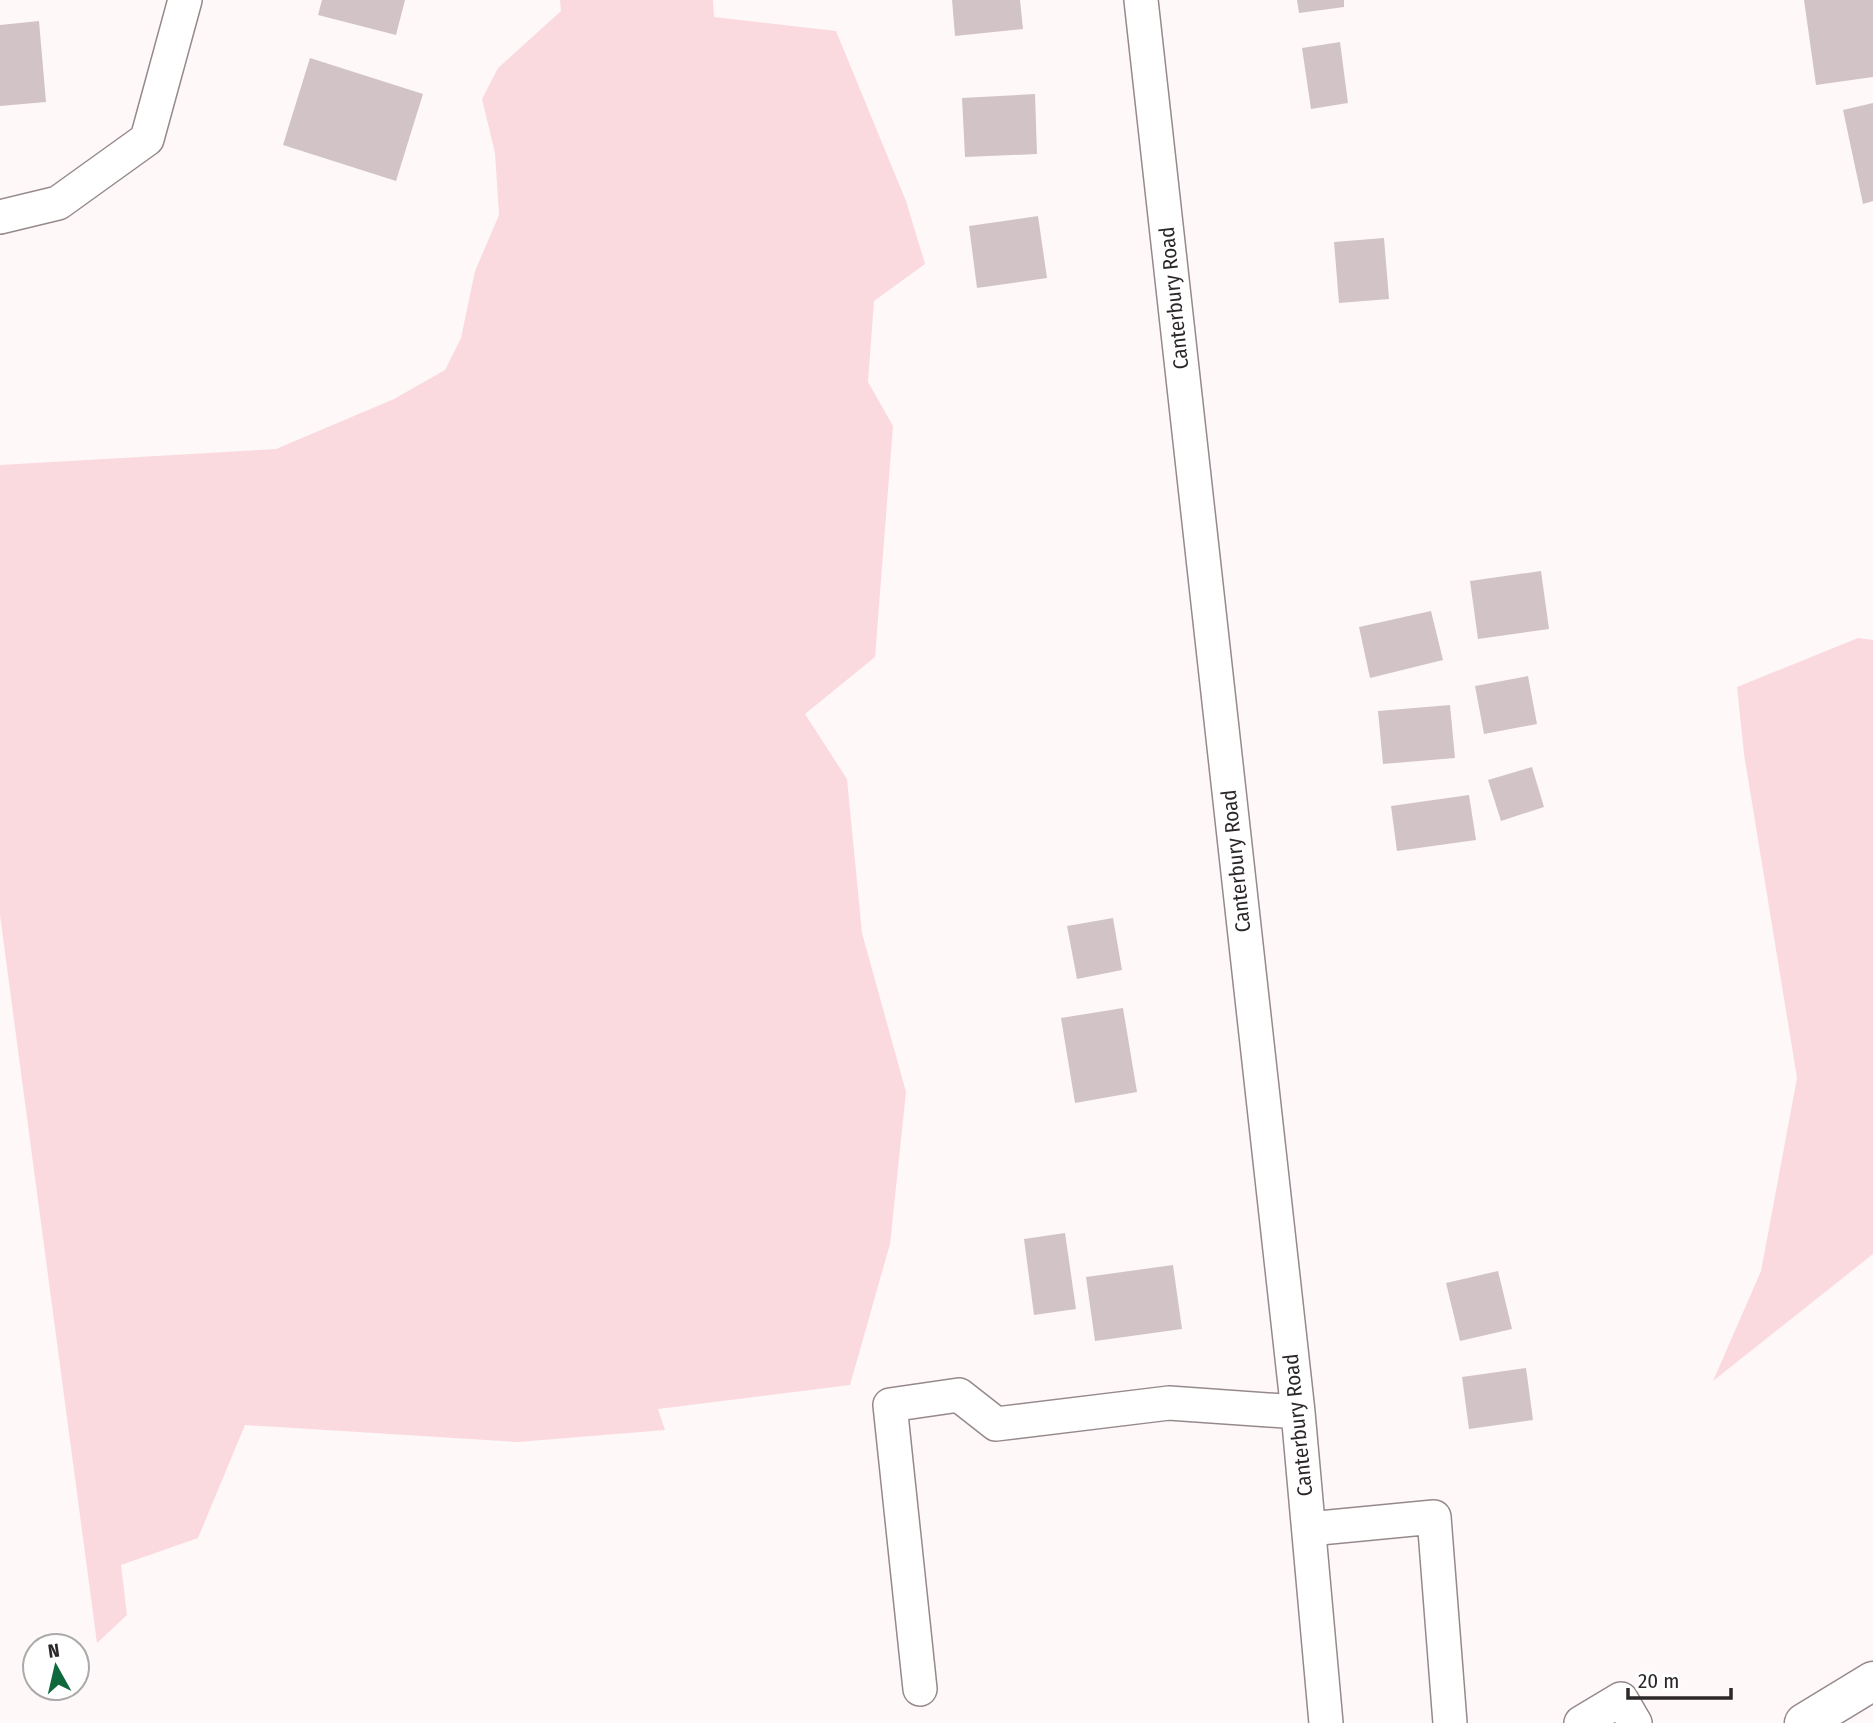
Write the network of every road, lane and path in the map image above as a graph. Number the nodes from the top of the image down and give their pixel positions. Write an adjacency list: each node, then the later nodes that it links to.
1 (185, 0): 3 (street)
2 (1141, 0): 4 (street, Canterbury Road)
3 (0, 217)
4 (1298, 1412): 5 (street, Canterbury Road); 7 (street)
5 (1309, 1529): 8 (street, Canterbury Road); 9 (street)
6 (1873, 1681): 12 (main road)
7 (920, 1689)
8 (1326, 1723)
9 (1450, 1723)
10 (1581, 1723): 11 (street)
11 (1635, 1723)
12 (1804, 1723)

